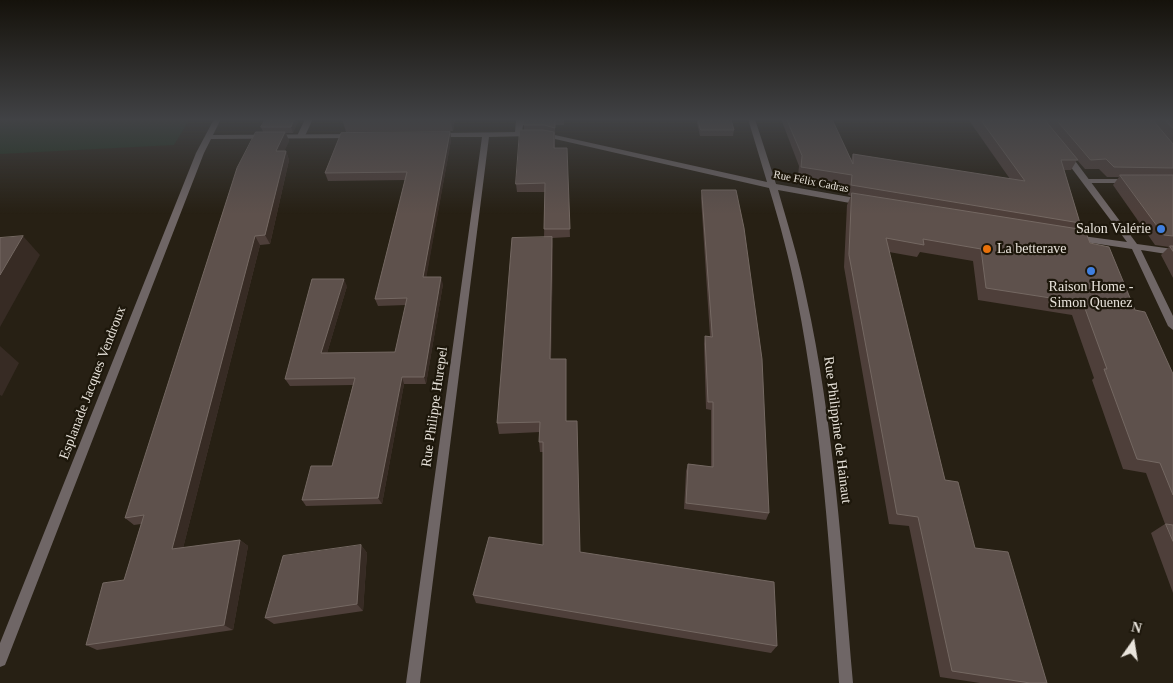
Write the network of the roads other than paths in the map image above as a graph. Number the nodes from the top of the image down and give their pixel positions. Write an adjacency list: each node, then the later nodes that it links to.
1 (202, 151): 14 (street, Esplanade Jacques Vendroux)
2 (484, 151): 15 (street, Rue Philippe Hurepel)
3 (616, 151): 8 (street, Rue Félix Cadras)
4 (762, 151): 8 (street, Rue Philippine de Hainaut)
5 (1063, 151): 6 (street)
6 (1087, 181): 7 (street); 11 (street)
7 (1135, 181)
8 (772, 186): 9 (street, Rue Félix Cadras); 16 (street, Rue Philippine de Hainaut)
9 (866, 203)
10 (1068, 236): 11 (street)
11 (1134, 247): 12 (street); 13 (street)
12 (1173, 252)
13 (1173, 326)
14 (0, 660)
15 (413, 683)
16 (846, 683)

